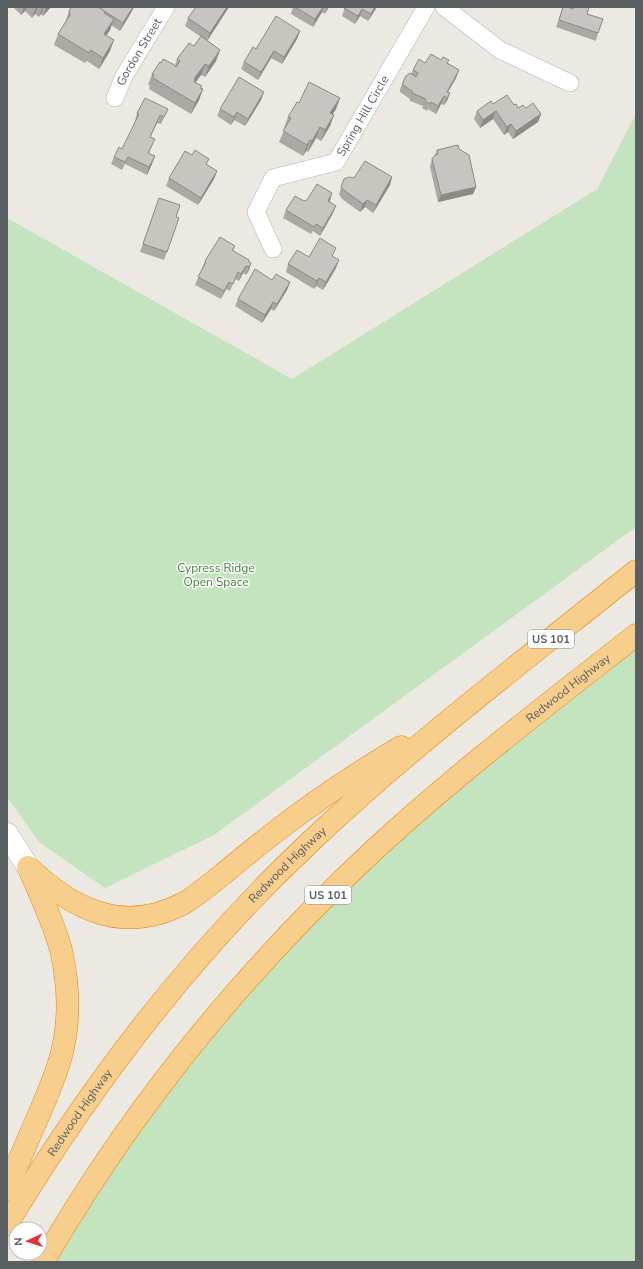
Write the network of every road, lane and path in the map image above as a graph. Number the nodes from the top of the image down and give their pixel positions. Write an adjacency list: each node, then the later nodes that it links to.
1 (166, 7): 5 (street, Gordon Street)
2 (426, 7): 6 (street, Spring Hill Circle)
3 (444, 7): 4 (street)
4 (570, 84)
5 (115, 98)
6 (273, 249)
7 (636, 571): 9 (highway, Redwood Highway / US 101)
8 (636, 635): 13 (highway, Redwood Highway / US 101)
9 (466, 707): 11 (highway); 14 (highway, Redwood Highway / US 101)
10 (7, 834): 11 (street)
11 (28, 867): 12 (highway)
12 (7, 1189)
13 (75, 1209): 15 (highway, Redwood Highway / US 101); 16 (highway)
14 (7, 1224)
15 (43, 1262)
16 (54, 1262)

